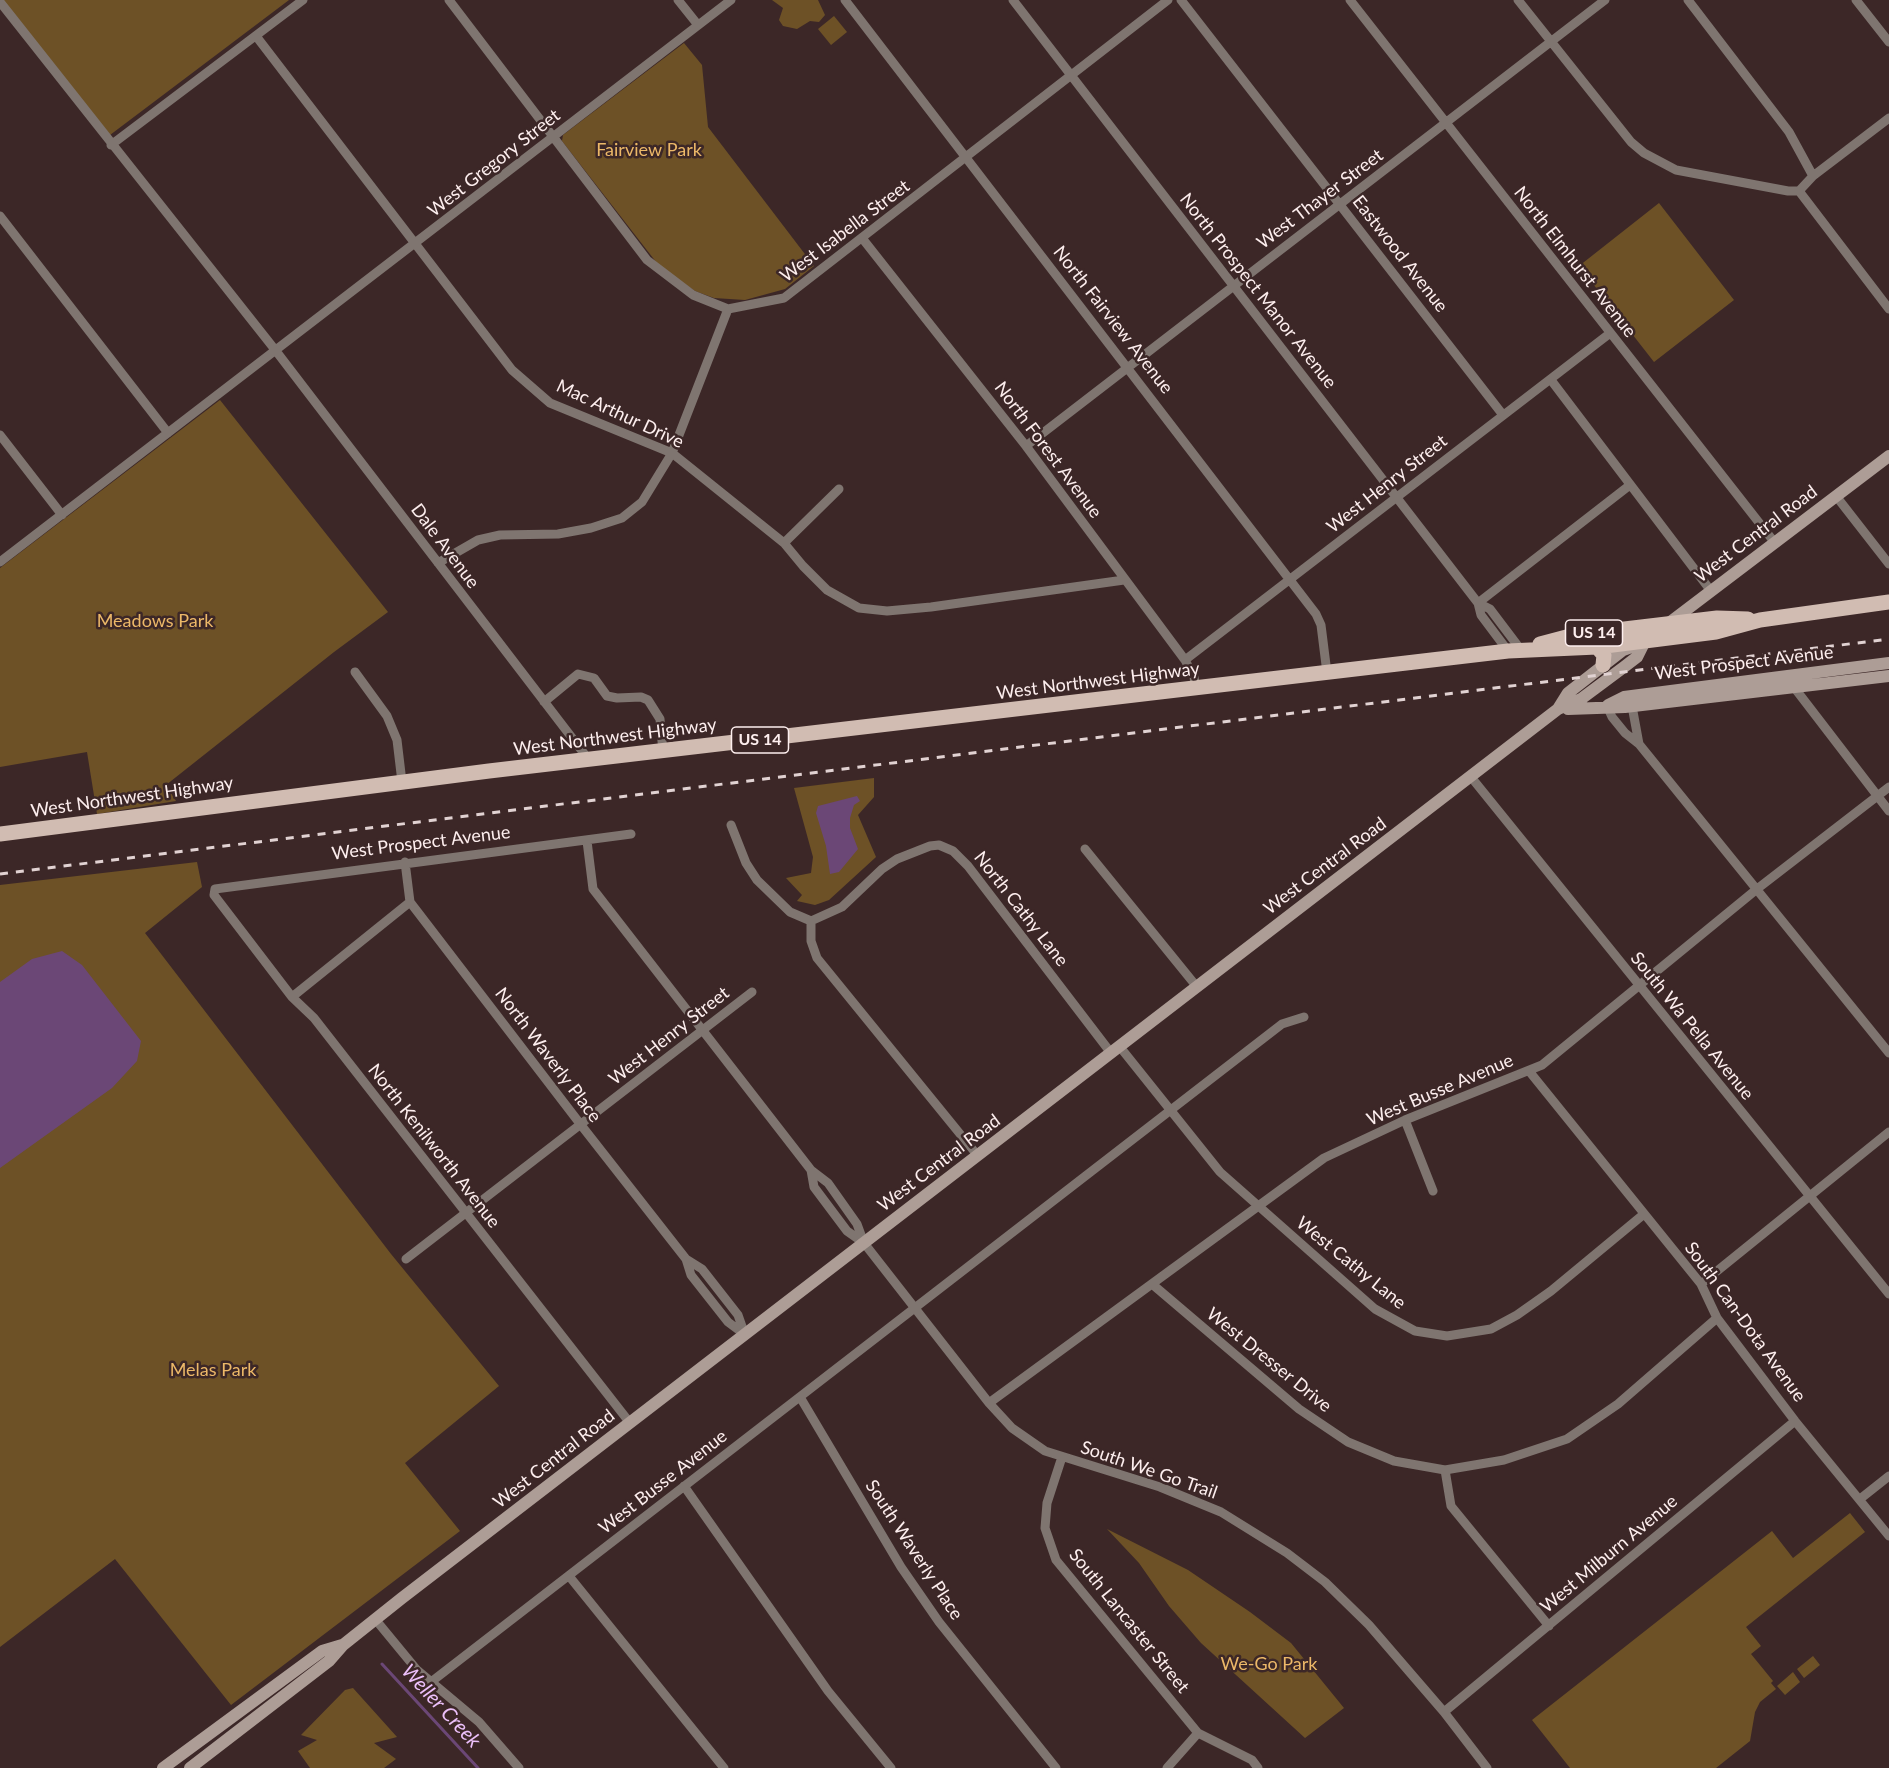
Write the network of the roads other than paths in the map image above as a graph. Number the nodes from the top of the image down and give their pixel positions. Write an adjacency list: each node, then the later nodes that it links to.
1 (303, 0): 16 (street)
2 (449, 0): 22 (street)
3 (678, 0): 15 (street)
4 (731, 0): 15 (street, West Gregory Street)
5 (845, 0): 24 (street, North Fairview Avenue)
6 (1012, 0): 19 (street, North Prospect Manor Avenue)
7 (1168, 0): 19 (street, West Isabella Street)
8 (1181, 0): 27 (street, Eastwood Avenue)
9 (1350, 0): 21 (street, North Elmhurst Avenue)
10 (1518, 0): 17 (street)
11 (1605, 0): 17 (street, West Thayer Street)
12 (1688, 0): 25 (street)
13 (1856, 0): 18 (street)
14 (0, 2): 23 (street, Dale Avenue)
15 (698, 25): 22 (street, West Gregory Street)
16 (256, 36): 23 (street); 30 (street, Mac Arthur Drive)
17 (1550, 41): 21 (street, West Thayer Street); 26 (street)
18 (1889, 42)
19 (1070, 75): 24 (street, West Isabella Street); 31 (street, North Prospect Manor Avenue)
20 (1889, 118): 25 (street)
21 (1446, 124): 27 (street, West Thayer Street); 34 (street, North Elmhurst Avenue)
22 (554, 137): 30 (street, West Gregory Street); 32 (street)
23 (111, 145): 35 (street, Dale Avenue)
24 (966, 157): 29 (street, West Isabella Street); 36 (street, North Fairview Avenue)
25 (1813, 176): 26 (street)
26 (1799, 190): 33 (street)
27 (1340, 204): 31 (street, West Thayer Street); 38 (street, Eastwood Avenue)
28 (0, 216): 39 (street)
29 (862, 238): 32 (street, West Isabella Street); 41 (street, North Forest Avenue)
30 (416, 245): 35 (street, West Gregory Street); 42 (street, Mac Arthur Drive)
31 (1233, 286): 36 (street, West Thayer Street); 47 (street, North Prospect Manor Avenue)
32 (728, 309): 42 (street)
33 (1889, 309)
34 (1609, 334): 37 (street, West Henry Street); 50 (street, North Elmhurst Avenue)
35 (276, 351): 39 (street, West Gregory Street); 52 (street, Dale Avenue)
36 (1129, 366): 41 (street, West Thayer Street); 54 (street, North Fairview Avenue)
37 (1551, 380): 38 (street, West Henry Street); 44 (street)
38 (1503, 415): 47 (street, West Henry Street)
39 (168, 433): 48 (street, West Gregory Street)
40 (0, 435): 48 (street)
41 (1026, 446): 55 (street, North Forest Avenue)
42 (672, 453): 49 (street, Mac Arthur Drive); 52 (street)
43 (1889, 456): 46 (main road, West Central Road)
44 (1630, 485): 56 (street); 58 (street)
45 (839, 489): 49 (street)
46 (1836, 496): 50 (main road, West Central Road); 53 (street)
47 (1396, 497): 54 (street, West Henry Street); 58 (street, North Prospect Manor Avenue)
48 (62, 515): 51 (street, West Gregory Street)
49 (784, 543): 55 (street, Mac Arthur Drive)
50 (1775, 543): 56 (main road, West Central Road)
51 (0, 562)
52 (438, 563): 74 (street, Dale Avenue)
53 (1889, 564)
54 (1290, 579): 64 (street, West Henry Street); 68 (street, North Fairview Avenue)
55 (1124, 580): 64 (street, North Forest Avenue)
56 (1711, 591): 60 (main road, West Central Road)
57 (1889, 602): 59 (main road, West Northwest Highway / US 14)
58 (1478, 603): 63 (street, North Prospect Manor Avenue)
59 (1760, 620): 60 (main road, West Northwest Highway / US 14); 61 (main road, West Northwest Highway / US 14)
60 (1668, 624): 61 (main road, West Central Road); 63 (main road, West Northwest Highway / US 14)
61 (1645, 641): 62 (main road, West Northwest Highway / US 14); 66 (main road, West Central Road); 71 (main road, West Central Road)
62 (1597, 647): 63 (main road, West Northwest Highway / US 14); 66 (main road)
63 (1515, 650): 68 (main road, West Northwest Highway / US 14)
64 (1185, 660): 73 (street, North Forest Avenue)
65 (1889, 663): 69 (main road, West Prospect Avenue)
66 (1603, 665): 77 (main road, West Central Road)
67 (355, 672): 82 (street)
68 (1327, 673): 73 (main road, West Northwest Highway / US 14)
69 (1787, 675): 72 (street); 75 (main road, West Prospect Avenue)
70 (1889, 676): 72 (main road, West Prospect Avenue)
71 (1604, 683): 75 (main road); 77 (main road, West Central Road)
72 (1792, 688): 75 (main road, West Prospect Avenue); 84 (street)
73 (1196, 689): 79 (main road, West Northwest Highway / US 14)
74 (544, 702): 79 (street); 80 (street, Dale Avenue)
75 (1628, 702): 76 (main road, West Prospect Avenue); 78 (street)
76 (1607, 706): 77 (main road, West Prospect Avenue); 78 (street)
77 (1558, 709): 81 (main road, West Central Road)
78 (1639, 744): 93 (street)
79 (663, 752): 80 (main road, West Northwest Highway / US 14)
80 (589, 760): 82 (main road, West Northwest Highway / US 14)
81 (1471, 777): 96 (street, South Wa Pella Avenue); 97 (main road, West Central Road)
82 (402, 782): 87 (main road, West Northwest Highway / US 14)
83 (1889, 787): 84 (street, West Busse Avenue)
84 (1877, 796): 85 (street); 93 (street, West Busse Avenue)
85 (1889, 811)
86 (731, 825): 95 (street)
87 (0, 834)
88 (631, 834): 89 (street, West Prospect Avenue)
89 (587, 841): 91 (street, West Prospect Avenue); 101 (street)
90 (1085, 849): 97 (street)
91 (405, 862): 92 (street, West Prospect Avenue); 94 (street)
92 (215, 889): 99 (street, North Kenilworth Avenue)
93 (1757, 889): 96 (street, West Busse Avenue); 103 (street)
94 (410, 902): 99 (street); 107 (street, North Waverly Place)
95 (811, 921): 102 (street, North Cathy Lane); 109 (street)
96 (1639, 986): 104 (street, West Busse Avenue); 112 (street, South Wa Pella Avenue)
97 (1197, 987): 102 (main road, West Central Road)
98 (752, 992): 101 (street, West Henry Street)
99 (292, 997): 114 (street, North Kenilworth Avenue)
100 (1304, 1017): 105 (street, West Busse Avenue)
101 (702, 1031): 107 (street, West Henry Street); 110 (street)
102 (1115, 1050): 105 (street, North Cathy Lane); 109 (main road, West Central Road)
103 (1889, 1053)
104 (1529, 1071): 106 (street, West Busse Avenue); 115 (street, South Can-Dota Avenue)
105 (1170, 1110): 113 (street, West Cathy Lane); 121 (street, West Busse Avenue)
106 (1405, 1120): 111 (street); 113 (street, West Busse Avenue)
107 (580, 1125): 114 (street, West Henry Street); 123 (street, North Waverly Place)
108 (1889, 1132): 112 (street)
109 (978, 1156): 116 (main road, West Central Road)
110 (811, 1170): 116 (street); 116 (street)
111 (1433, 1191)
112 (1809, 1196): 119 (street); 120 (street, South Wa Pella Avenue)
113 (1256, 1206): 115 (street, West Cathy Lane); 118 (street, West Busse Avenue)
114 (465, 1213): 117 (street, West Henry Street); 127 (street, North Kenilworth Avenue)
115 (1644, 1214): 119 (street, South Can-Dota Avenue)
116 (864, 1243): 121 (street, South We Go Trail); 123 (main road, West Central Road)
117 (406, 1259)
118 (1152, 1284): 125 (street, West Busse Avenue); 129 (street, West Dresser Drive)
119 (1701, 1284): 122 (street, South Can-Dota Avenue)
120 (1889, 1294)
121 (916, 1308): 124 (street, West Busse Avenue); 125 (street, South We Go Trail)
122 (1717, 1318): 126 (street, South Can-Dota Avenue); 129 (street, West Dresser Drive)
123 (745, 1335): 127 (main road, West Central Road)
124 (800, 1397): 131 (street, West Busse Avenue); 146 (street, South Waverly Place)
125 (989, 1403): 128 (street, South We Go Trail)
126 (1795, 1421): 132 (street, South Can-Dota Avenue); 136 (street, West Milburn Avenue)
127 (630, 1424): 135 (main road, West Central Road)
128 (1062, 1457): 139 (street, South We Go Trail); 140 (street, South Lancaster Street)
129 (1445, 1470): 136 (street)
130 (1889, 1476): 132 (street)
131 (684, 1486): 134 (street, West Busse Avenue); 145 (street)
132 (1860, 1499): 133 (street, South Can-Dota Avenue)
133 (1889, 1536)
134 (568, 1576): 138 (street, West Busse Avenue); 144 (street)
135 (375, 1619): 137 (main road, West Central Road); 138 (street)
136 (1549, 1626): 139 (street, West Milburn Avenue)
137 (343, 1645): 141 (main road, West Central Road); 142 (main road, West Central Road)
138 (431, 1682): 143 (street)
139 (1444, 1712): 149 (street, South We Go Trail)
140 (1198, 1733): 147 (street); 148 (street, South Lancaster Street)
141 (163, 1768)
142 (190, 1768)
143 (519, 1768)
144 (724, 1768)
145 (891, 1768)
146 (1056, 1768)
147 (1167, 1768)
148 (1258, 1768)
149 (1486, 1768)

